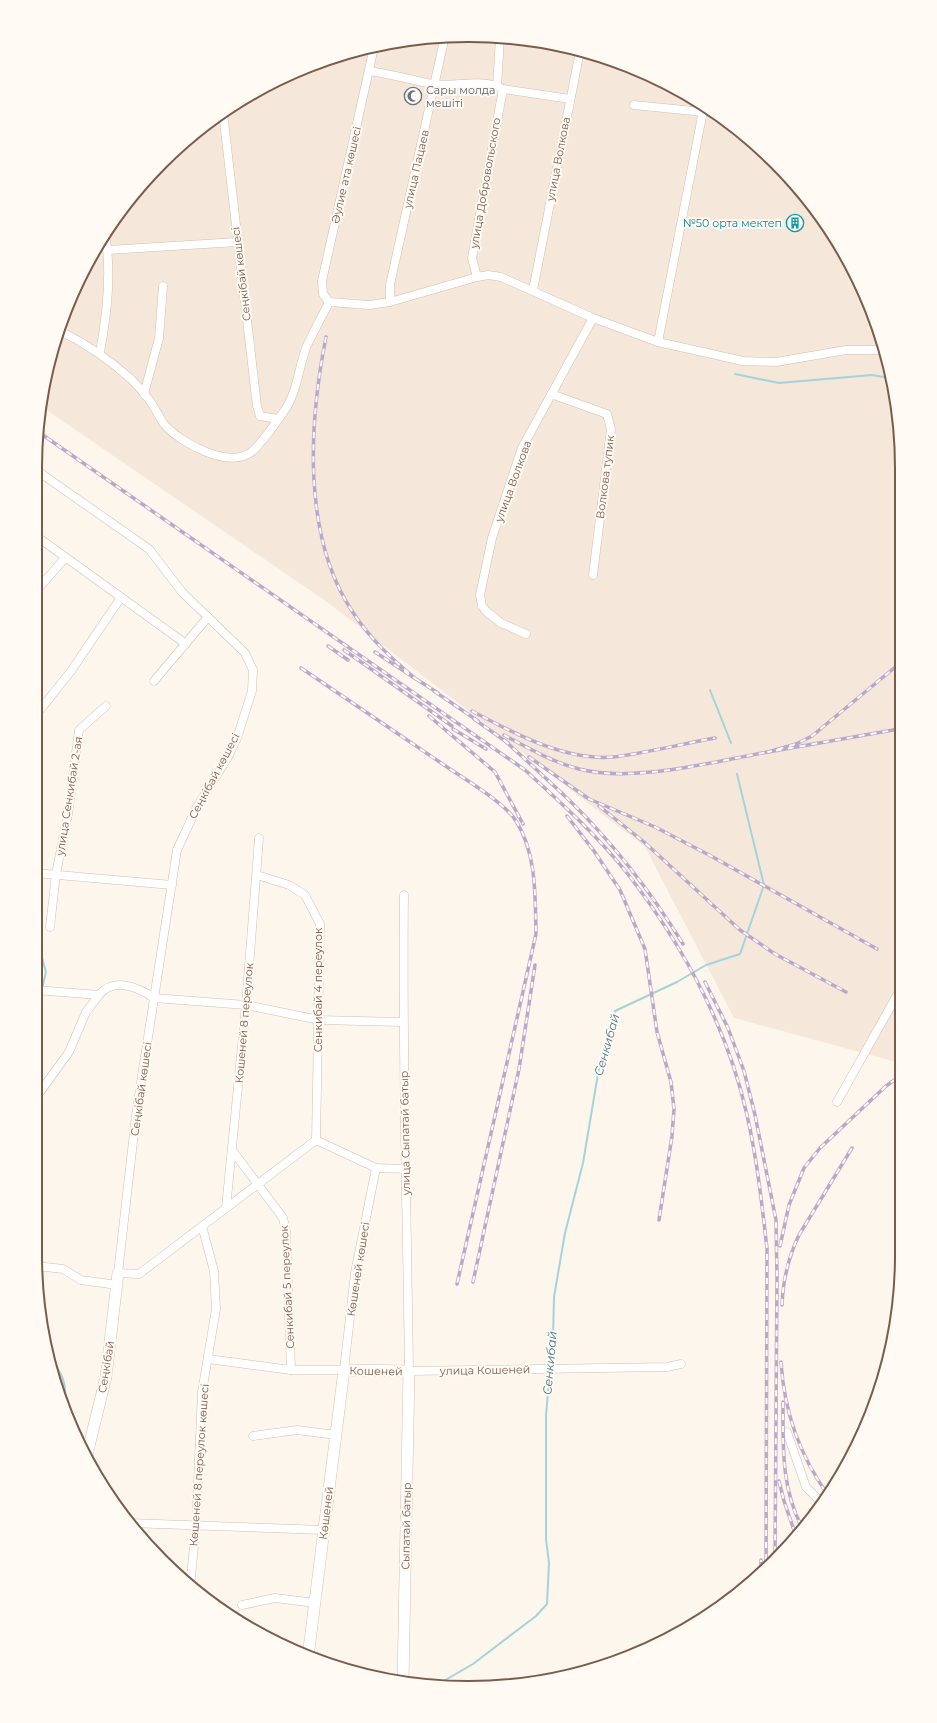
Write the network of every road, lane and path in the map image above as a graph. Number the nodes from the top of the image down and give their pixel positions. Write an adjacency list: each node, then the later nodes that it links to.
1 (444, 43): 6 (street, улица Пацаев)
2 (500, 43): 7 (street, улица Добровольского)
3 (373, 53): 5 (street, Әулие ата көшесі)
4 (579, 57): 8 (street, улица Волкова)
5 (369, 71): 6 (street); 19 (street, Әулие ата көшесі)
6 (435, 84): 7 (street); 20 (street, улица Пацаев)
7 (500, 88): 8 (street); 16 (street, улица Добровольского)
8 (570, 99): 18 (street, улица Волкова)
9 (634, 105): 10 (street)
10 (697, 109)
11 (702, 112): 23 (street)
12 (224, 120): 13 (street, Сеңкібай көшесі)
13 (237, 242): 15 (street); 28 (street, Сеңкібай көшесі)
14 (107, 243): 15 (street)
15 (108, 250): 25 (street)
16 (477, 277): 18 (street); 20 (street)
17 (163, 286): 26 (street)
18 (534, 290): 21 (street)
19 (329, 302): 20 (street); 28 (street)
20 (390, 302)
21 (593, 318): 23 (street); 27 (street, улица Волкова)
22 (64, 333): 25 (street)
23 (658, 342): 24 (street)
24 (878, 350)
25 (100, 352): 26 (street)
26 (144, 394): 28 (street)
27 (551, 394): 32 (street, Волкова тупик); 36 (street, улица Волкова)
28 (278, 419)
29 (42, 474): 35 (street, Сеңкібай көшесі)
30 (42, 541): 31 (street)
31 (65, 558): 33 (street); 34 (street)
32 (594, 575)
33 (42, 583)
34 (120, 599): 37 (street); 40 (street)
35 (208, 617): 37 (street); 45 (street, Сеңкібай көшесі)
36 (526, 634)
37 (186, 644): 38 (street)
38 (154, 681)
39 (106, 706): 43 (street, улица Сенкибай 2-ая)
40 (42, 707)
41 (259, 838): 44 (street, Кошеней 8 переулок)
42 (42, 873): 43 (street)
43 (56, 874): 45 (street); 47 (street, улица Сенкибай 2-ая)
44 (257, 875): 52 (street, Кошеней 8 переулок); 53 (street, Сенкибай 4 переулок)
45 (172, 886): 50 (street, Сеңкібай көшесі)
46 (404, 895): 54 (street, улица Сыпатай батыр)
47 (50, 927)
48 (42, 991): 49 (street)
49 (99, 995): 50 (street); 55 (street)
50 (154, 998): 52 (street); 65 (street, Сеңкібай көшесі)
51 (895, 999): 56 (street)
52 (246, 1005): 53 (street); 58 (street, Кошеней 8 переулок)
53 (319, 1020): 54 (street); 57 (street, Сенкибай 4 переулок)
54 (402, 1022): 60 (street, улица Сыпатай батыр)
55 (42, 1089)
56 (836, 1102)
57 (316, 1140): 59 (street); 61 (street)
58 (232, 1150): 61 (street, Сенкибай 5 переулок); 62 (street, Кошеней 8 переулок)
59 (376, 1168): 60 (street); 70 (street, Көшеней көшесі)
60 (407, 1169): 71 (street, улица Сыпатай батыр)
61 (256, 1185): 62 (street); 69 (street, Сенкибай 5 переулок)
62 (226, 1208): 63 (street)
63 (202, 1226): 65 (street); 67 (street, Көшеней 8 переулок көшесі)
64 (42, 1267): 66 (street)
65 (118, 1273): 66 (street, Сеңкібай)
66 (117, 1285): 75 (street, Сеңкібай)
67 (208, 1359): 69 (street); 78 (street, Көшеней 8 переулок көшесі)
68 (681, 1364): 71 (street, улица Кошеней)
69 (292, 1370): 70 (street)
70 (344, 1370): 71 (street, Кошеней); 74 (street, Көшеней)
71 (409, 1371): 84 (street, Сыпатай батыр)
72 (787, 1432): 76 (street)
73 (253, 1436): 74 (street)
74 (336, 1436): 79 (street, Көшеней)
75 (89, 1448)
76 (817, 1499)
77 (138, 1523): 78 (street)
78 (196, 1526): 79 (street); 80 (street, Көшеней 8 переулок көшесі)
79 (324, 1530): 81 (street, Көшеней)
80 (191, 1578)
81 (315, 1603): 82 (street); 83 (street, Көшеней)
82 (242, 1605)
83 (309, 1650)
84 (403, 1676)

